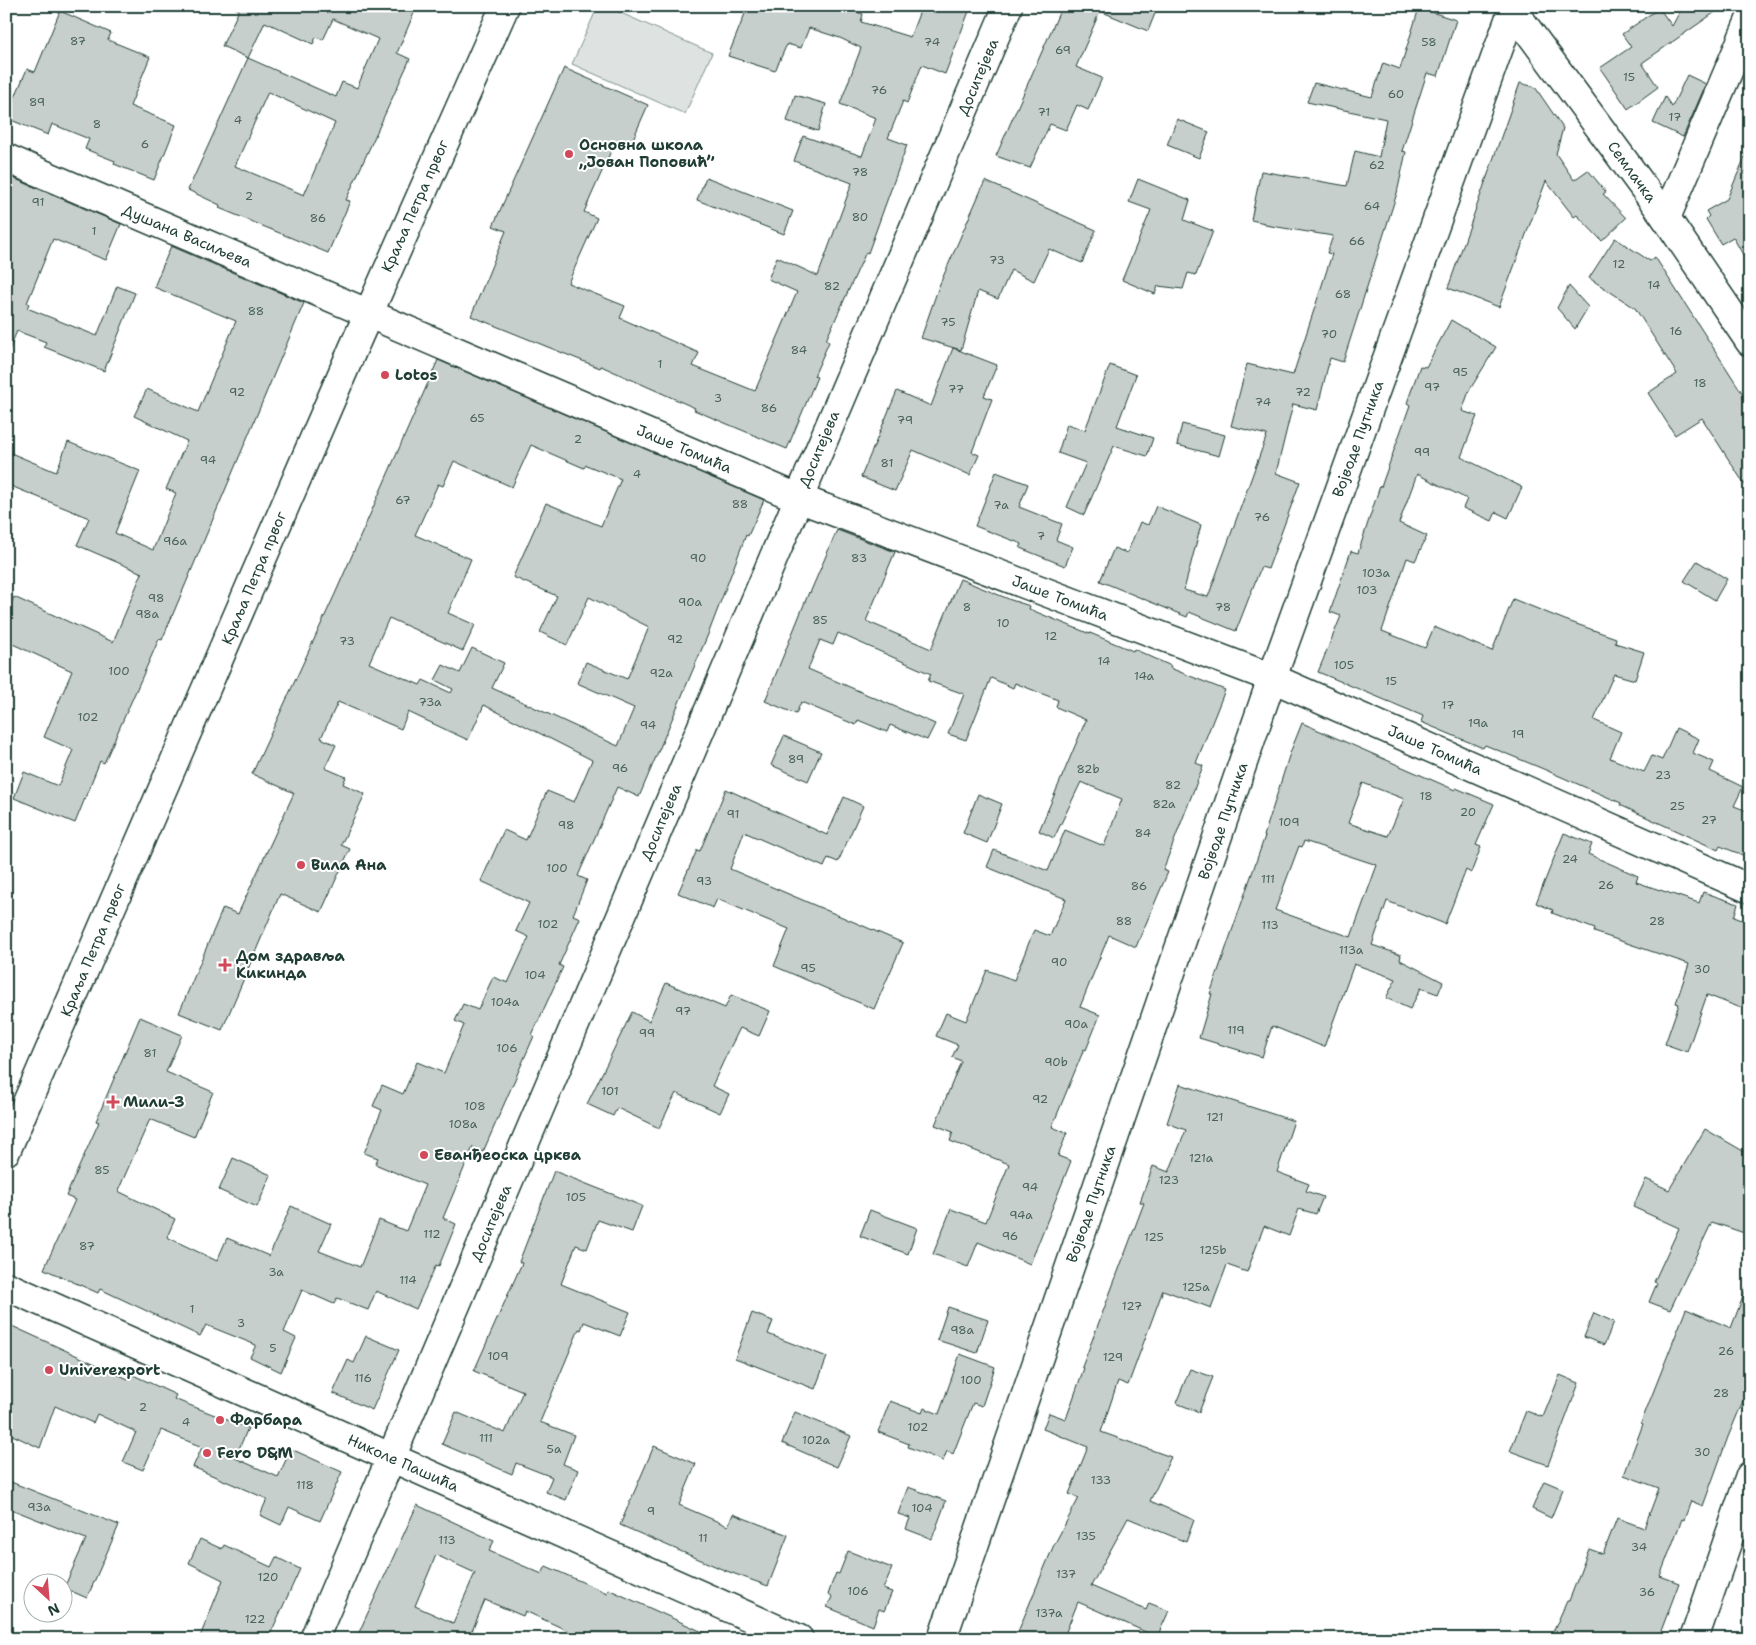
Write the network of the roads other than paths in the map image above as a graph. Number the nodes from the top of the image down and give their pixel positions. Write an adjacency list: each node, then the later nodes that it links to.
1 (505, 6): 7 (street, Краља Петра првог)
2 (1008, 6): 9 (street, Доситејева)
3 (1512, 7): 6 (street, Семлачка); 10 (street, Војводе Путника)
4 (1750, 20): 6 (street)
5 (6, 158): 7 (street, Душана Васиљева)
6 (1666, 218): 8 (street, Семлачка)
7 (368, 314): 9 (street, Јаше Томића); 12 (street, Краља Петра првог)
8 (1750, 342)
9 (798, 498): 10 (street, Јаше Томића); 14 (street, Доситејева)
10 (1272, 678): 11 (street, Јаше Томића); 18 (street, Војводе Путника)
11 (1750, 889)
12 (6, 1151)
13 (6, 1286): 14 (street, Николе Пашића)
14 (392, 1458): 16 (street, Доситејева); 17 (street, Николе Пашића)
15 (1750, 1476): 19 (street)
16 (314, 1639)
17 (799, 1639)
18 (942, 1639)
19 (1694, 1639)

